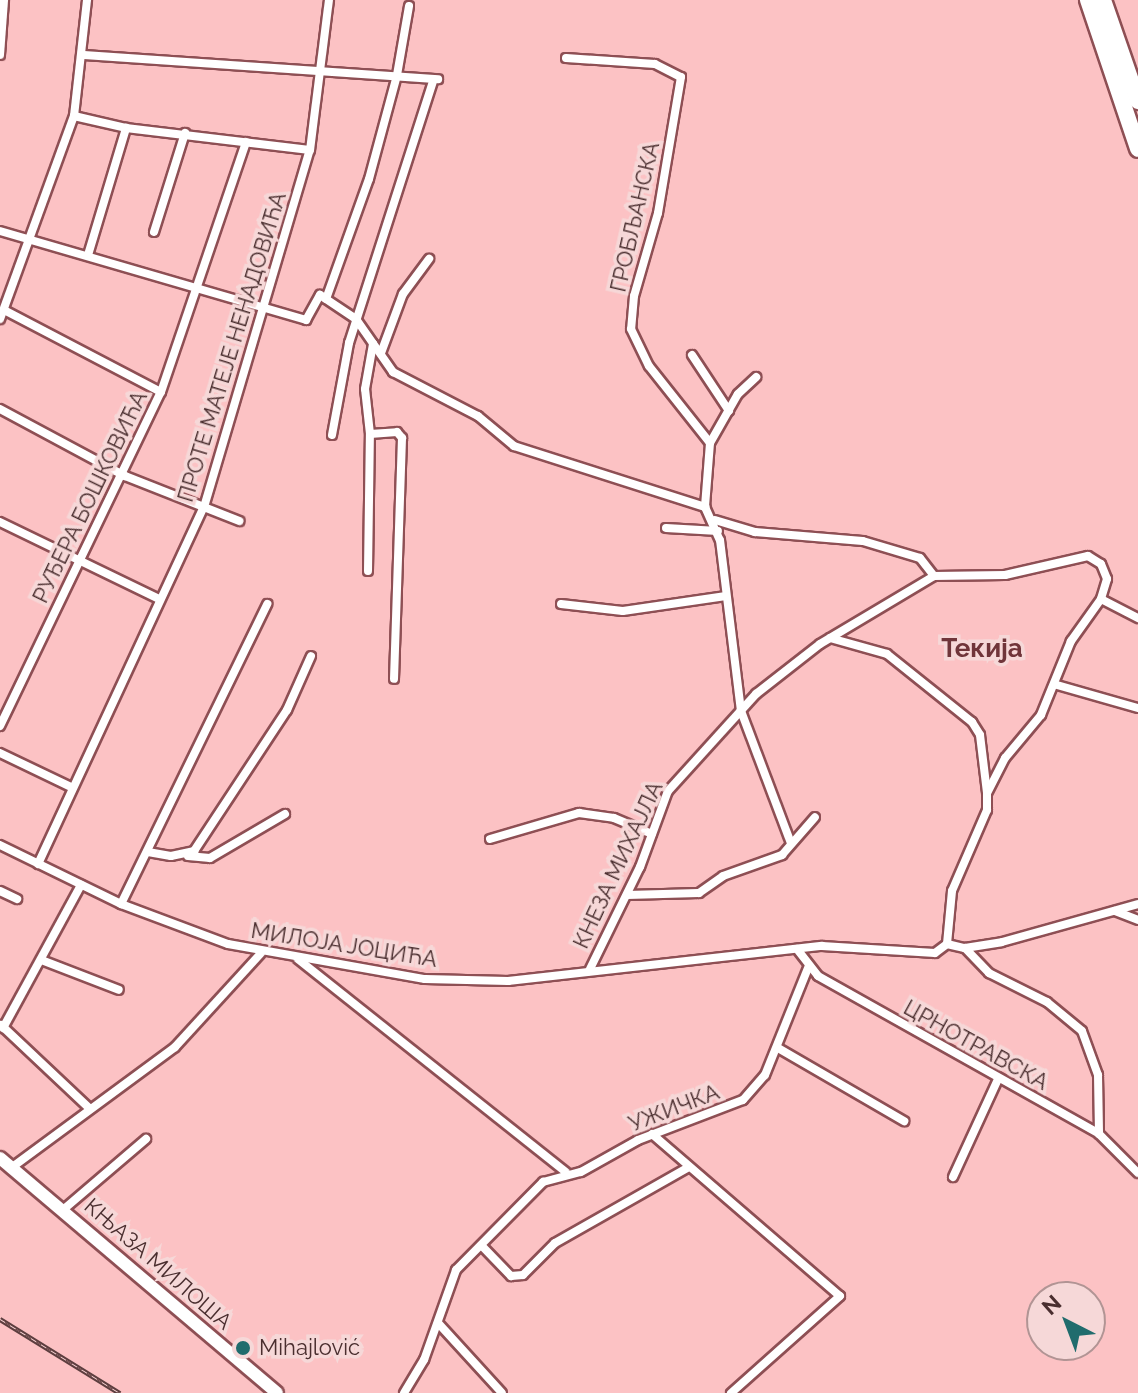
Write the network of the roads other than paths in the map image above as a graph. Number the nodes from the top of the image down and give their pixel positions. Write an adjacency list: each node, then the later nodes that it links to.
1 (4, 0): 7 (street)
2 (87, 0): 8 (street)
3 (329, 0): 10 (street, ПРОТЕ МАТЕЈЕ НЕНАДОВИЋА)
4 (1088, 0): 17 (highway)
5 (1103, 0): 12 (highway)
6 (409, 6): 11 (street)
7 (0, 55)
8 (84, 55): 10 (street); 13 (street)
9 (566, 58): 38 (street, ГРОБЉАНСКА)
10 (324, 71): 11 (street); 18 (street, ПРОТЕ МАТЕЈЕ НЕНАДОВИЋА)
11 (397, 75): 25 (street); 28 (street)
12 (1138, 101)
13 (74, 116): 14 (street); 21 (street)
14 (126, 128): 15 (street); 22 (street)
15 (185, 133): 16 (street); 20 (street)
16 (246, 142): 18 (street); 24 (street, РУЂЕРА БОШКОВИЋА)
17 (1138, 149)
18 (310, 150): 26 (street, ПРОТЕ МАТЕЈЕ НЕНАДОВИЋА)
19 (0, 231): 21 (street)
20 (154, 232)
21 (33, 240): 22 (street); 27 (street)
22 (88, 255): 24 (street)
23 (429, 259): 30 (street)
24 (197, 286): 26 (street); 33 (street, РУЂЕРА БОШКОВИЋА)
25 (326, 299): 26 (street); 28 (street)
26 (263, 306): 40 (street, ПРОТЕ МАТЕЈЕ НЕНАДОВИЋА)
27 (2, 315): 33 (street)
28 (356, 319): 29 (street); 37 (street)
29 (373, 344): 30 (street); 36 (street)
30 (381, 353): 41 (street)
31 (692, 355): 35 (street)
32 (756, 377): 35 (street)
33 (161, 392): 39 (street, РУЂЕРА БОШКОВИЋА)
34 (0, 409): 39 (street)
35 (729, 411): 38 (street)
36 (370, 434): 49 (street); 59 (street)
37 (332, 435)
38 (710, 443): 41 (street)
39 (125, 476): 40 (street); 48 (street, РУЂЕРА БОШКОВИЋА)
40 (204, 507): 43 (street); 52 (street, ПРОТЕ МАТЕЈЕ НЕНАДОВИЋА)
41 (705, 507): 42 (street)
42 (715, 520): 46 (street); 50 (street)
43 (239, 521)
44 (2, 524): 47 (street); 48 (street)
45 (666, 528): 46 (street)
46 (718, 531): 51 (street)
47 (0, 535)
48 (81, 560): 52 (street); 63 (street, РУЂЕРА БОШКОВИЋА)
49 (368, 571)
50 (934, 576): 53 (street, КНЕЗА МИХАЈЛА); 57 (street, КНЕЗА МИХАЈЛА)
51 (726, 596): 55 (street); 62 (street)
52 (159, 599): 65 (street, ПРОТЕ МАТЕЈЕ НЕНАДОВИЋА)
53 (1101, 599): 56 (street); 60 (street)
54 (267, 604): 73 (street)
55 (561, 604)
56 (1138, 618)
57 (829, 638): 62 (street, КНЕЗА МИХАЈЛА); 66 (street)
58 (311, 656): 74 (street)
59 (394, 679)
60 (1057, 685): 61 (street); 66 (street)
61 (1138, 708)
62 (741, 711): 69 (street, КНЕЗА МИХАЈЛА); 71 (street)
63 (0, 726)
64 (0, 753): 65 (street)
65 (71, 787): 75 (street, ПРОТЕ МАТЕЈЕ НЕНАДОВИЋА)
66 (987, 793): 84 (street)
67 (285, 814): 74 (street)
68 (815, 817): 71 (street)
69 (652, 834): 70 (street); 78 (street, КНЕЗА МИХАЈЛА)
70 (490, 839)
71 (791, 843): 78 (street)
72 (0, 845): 75 (street, МИЛОЈА ЈОЦИЋА)
73 (148, 852): 74 (street); 80 (street)
74 (188, 856)
75 (38, 864): 76 (street, МИЛОЈА ЈОЦИЋА)
76 (81, 885): 80 (street, МИЛОЈА ЈОЦИЋА); 89 (street)
77 (0, 891): 79 (street)
78 (627, 895): 91 (street, КНЕЗА МИХАЈЛА)
79 (17, 899)
80 (121, 904): 87 (street, МИЛОЈА ЈОЦИЋА)
81 (1138, 904): 82 (street)
82 (1115, 910): 83 (street); 85 (street)
83 (1138, 920)
84 (947, 944): 85 (street); 86 (street, МИЛОЈА ЈОЦИЋА)
85 (965, 948): 99 (street)
86 (797, 949): 90 (street, ЦРНОТРАВСКА); 91 (street, МИЛОЈА ЈОЦИЋА)
87 (261, 953): 88 (street, МИЛОЈА ЈОЦИЋА); 96 (street)
88 (298, 958): 91 (street, МИЛОЈА ЈОЦИЋА); 104 (street)
89 (44, 961): 92 (street); 93 (street)
90 (808, 968): 94 (street, УЖИЧКА); 95 (street, ЦРНОТРАВСКА)
91 (589, 971)
92 (119, 990)
93 (2, 1026): 96 (street)
94 (778, 1048): 97 (street); 98 (street, УЖИЧКА)
95 (998, 1079): 99 (street, ЦРНОТРАВСКА); 107 (street)
96 (89, 1108): 102 (street)
97 (904, 1121)
98 (652, 1134): 103 (street); 104 (street, УЖИЧКА)
99 (1099, 1134): 105 (street, ЦРНОТРАВСКА)
100 (146, 1139): 108 (street)
101 (0, 1158): 102 (main road, КЊАЗА МИЛОША)
102 (11, 1168): 106 (main road); 108 (main road, КЊАЗА МИЛОША); 112 (main road, КЊАЗА МИЛОША)
103 (687, 1168): 109 (street); 115 (street)
104 (566, 1172): 109 (street, УЖИЧКА)
105 (1138, 1173)
106 (0, 1177)
107 (953, 1177)
108 (64, 1209): 113 (main road, КЊАЗА МИЛОША)
109 (482, 1246): 110 (street, УЖИЧКА)
110 (439, 1324): 111 (street, УЖИЧКА); 114 (street)
111 (406, 1392)
112 (265, 1393)
113 (277, 1393)
114 (502, 1393)
115 (731, 1393)

